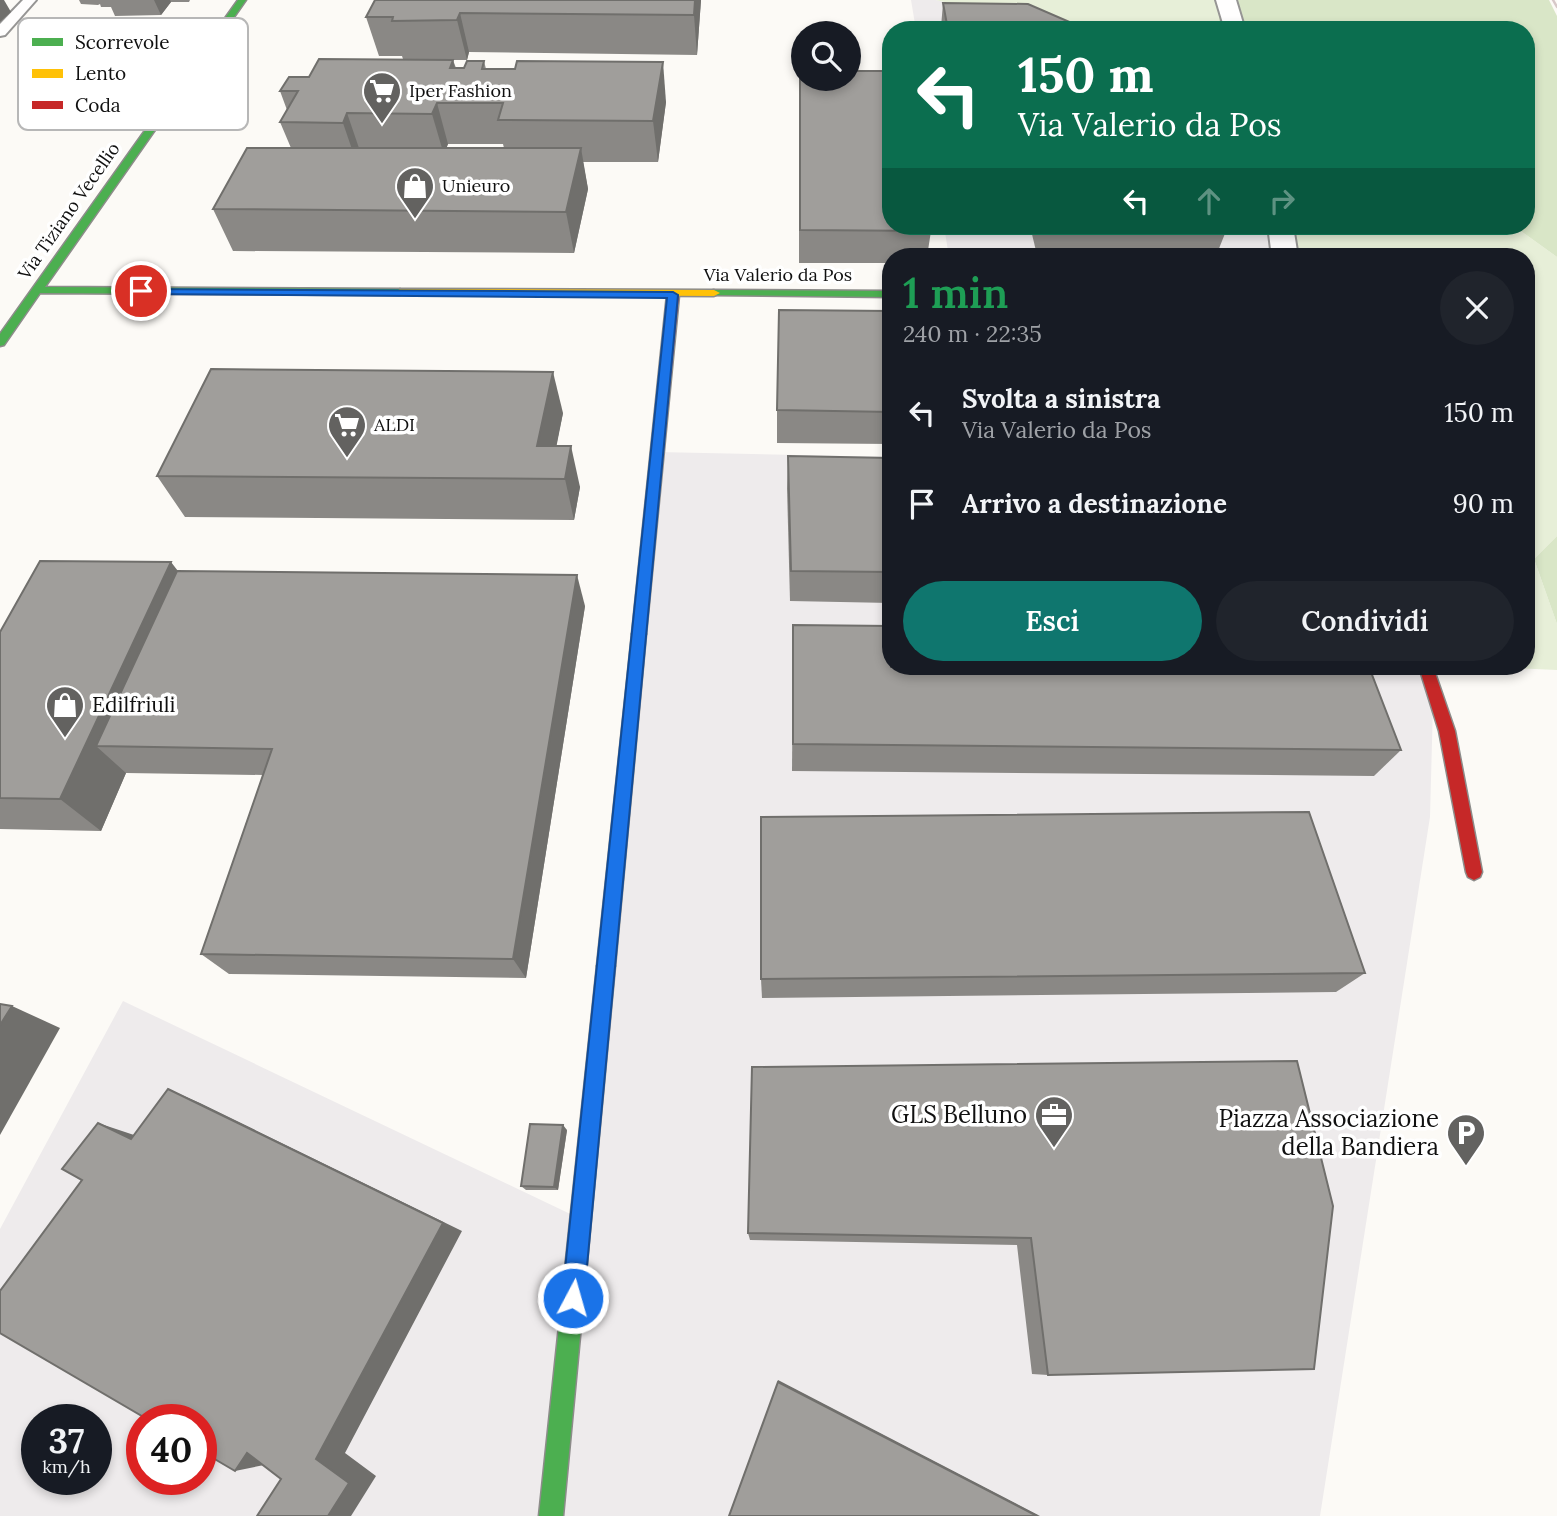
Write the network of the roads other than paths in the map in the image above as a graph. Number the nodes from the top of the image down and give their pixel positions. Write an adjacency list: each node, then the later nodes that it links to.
1 (30, 0): 6 (lane)
2 (242, 0): 4 (street, Via Tiziano Vecellio)
3 (1226, 0): 5 (street)
4 (229, 18)
5 (1233, 21)
6 (0, 32)
7 (150, 130): 8 (street, Via Tiziano Vecellio)
8 (36, 290): 10 (street, Via Valerio da Pos); 11 (street, Via Tiziano Vecellio)
9 (882, 294): 10 (street, Via Valerio da Pos)
10 (673, 295): 14 (street)
11 (0, 342)
12 (1429, 675): 13 (street)
13 (1474, 872)
14 (551, 1516)

